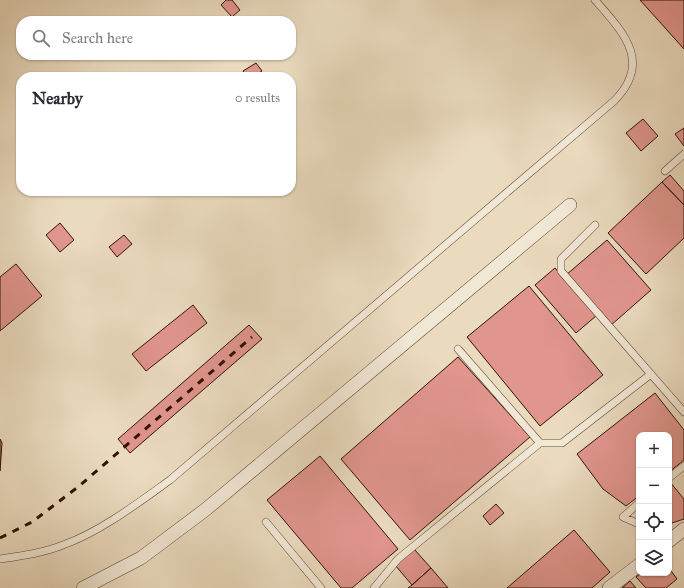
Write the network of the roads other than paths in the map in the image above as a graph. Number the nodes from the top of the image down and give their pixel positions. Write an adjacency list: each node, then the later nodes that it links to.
1 (595, 0): 15 (lane)
2 (684, 154): 3 (lane)
3 (665, 171)
4 (570, 205): 17 (street)
5 (595, 226): 7 (lane)
6 (458, 349): 9 (lane)
7 (652, 374): 8 (lane); 9 (lane)
8 (684, 412)
9 (540, 443): 19 (lane)
10 (684, 466): 11 (lane)
11 (672, 476)
12 (636, 506): 14 (lane)
13 (266, 522): 18 (lane)
14 (636, 523)
15 (0, 559)
16 (636, 567): 20 (street)
17 (83, 588)
18 (321, 588)
19 (374, 588)
20 (609, 588)

